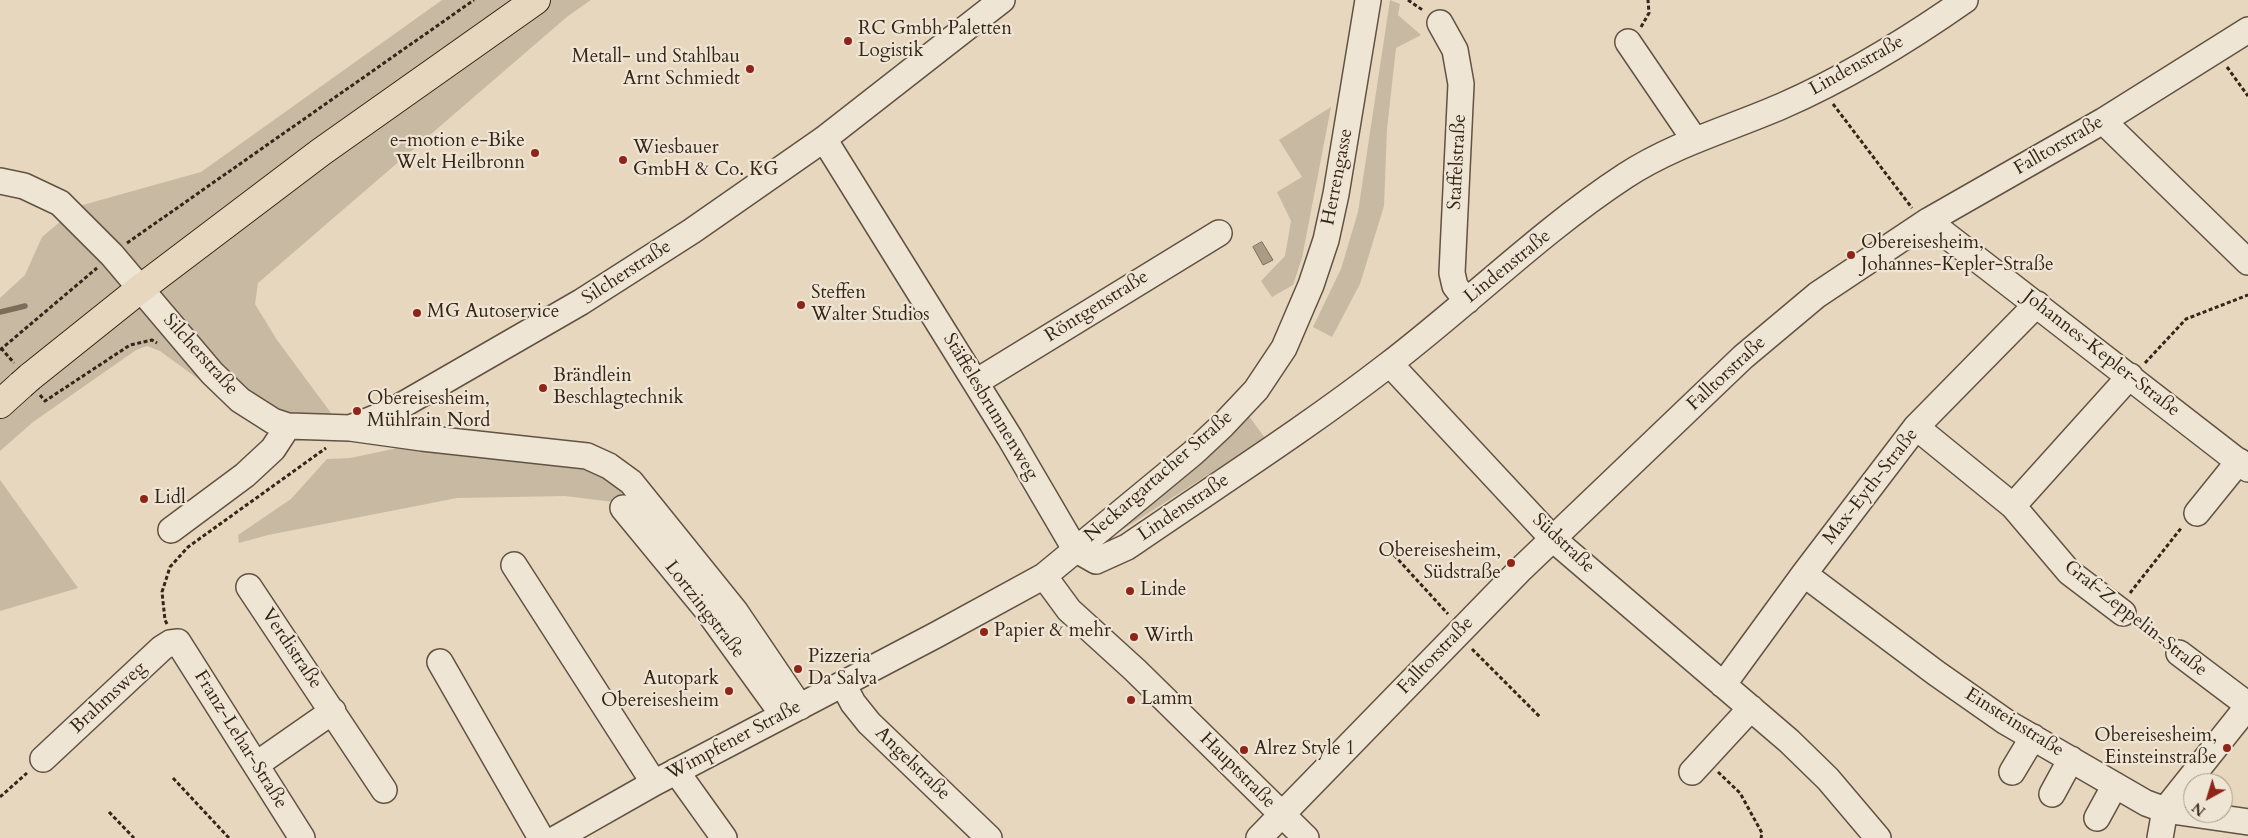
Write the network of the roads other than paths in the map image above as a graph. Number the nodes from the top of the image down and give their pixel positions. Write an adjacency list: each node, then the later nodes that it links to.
1 (536, 0): 15 (main road)
2 (1002, 0): 9 (street, Silcherstraße)
3 (1368, 0): 18 (street, Herrengasse)
4 (1965, 0): 10 (street, Lindenstraße)
5 (1440, 23): 16 (street, Staffelstraße)
6 (2248, 30): 8 (street, Falltorstraße)
7 (1628, 42): 10 (street)
8 (2104, 121): 12 (street, Falltorstraße); 14 (street)
9 (824, 138): 21 (street, Stäffelesbrunnenweg); 24 (street, Silcherstraße)
10 (1694, 139): 16 (street, Lindenstraße)
11 (0, 181): 15 (street, Silcherstraße)
12 (1928, 221): 17 (street, Johannes-Kepler-Straße); 31 (street, Falltorstraße)
13 (1219, 233): 21 (street, Röntgenstraße)
14 (2248, 262)
15 (140, 289): 22 (main road); 23 (street, Silcherstraße)
16 (1467, 301): 19 (street, Lindenstraße)
17 (2037, 304): 20 (street, Johannes-Kepler-Straße); 25 (street, Max-Eyth-Straße)
18 (1284, 348): 32 (street, Neckargartacher Straße)
19 (1390, 364): 31 (street, Südstraße); 32 (street, Lindenstraße)
20 (2130, 376): 26 (street, Johannes-Kepler-Straße); 27 (street)
21 (976, 382): 32 (street, Stäffelesbrunnenweg)
22 (0, 404)
23 (288, 426): 24 (street, Silcherstraße); 30 (street)
24 (350, 428): 45 (street, Lortzingstraße)
25 (1916, 428): 27 (street, Graf-Zeppelin-Straße); 34 (street, Max-Eyth-Straße)
26 (2243, 465): 29 (street)
27 (2013, 506): 37 (street, Graf-Zeppelin-Straße)
28 (623, 508): 45 (street, Lortzingstraße)
29 (2198, 513)
30 (172, 530)
31 (1553, 538): 42 (street, Südstraße); 59 (street, Falltorstraße)
32 (1075, 549): 35 (street, Neckargartacher Straße)
33 (514, 565): 54 (street)
34 (1804, 574): 42 (street, Max-Eyth-Straße); 47 (street, Einsteinstraße)
35 (1044, 576): 41 (street, Wimpfener Straße); 59 (street, Hauptstraße)
36 (249, 587): 46 (street, Verdistraße)
37 (2120, 611)
38 (178, 642): 48 (street, Brahmsweg); 50 (street, Franz-Lehar-Straße)
39 (2179, 654): 43 (street, Graf-Zeppelin-Straße)
40 (440, 662): 63 (street)
41 (843, 684): 45 (street, Wimpfener Straße); 66 (street, Angelstraße)
42 (1724, 685): 44 (street, Südstraße)
43 (2248, 706): 58 (street)
44 (1752, 708): 51 (street); 69 (street, Südstraße)
45 (791, 711): 52 (street, Wimpfener Straße)
46 (333, 712): 50 (street); 56 (street, Verdistraße)
47 (2032, 737): 49 (street, Einsteinstraße); 53 (street)
48 (43, 759)
49 (2071, 759): 55 (street, Einsteinstraße); 57 (street)
50 (257, 764): 62 (street, Franz-Lehar-Straße)
51 (1698, 766)
52 (676, 771): 54 (street, Wimpfener Straße); 65 (street)
53 (2012, 772)
54 (654, 783): 64 (street, Wimpfener Straße)
55 (2115, 785): 58 (street, Einsteinstraße); 60 (street)
56 (384, 790)
57 (2052, 794)
58 (2165, 810): 61 (street, Einsteinstraße); 70 (street)
59 (1281, 815): 67 (street, Falltorstraße); 68 (street, Hauptstraße)
60 (2097, 818)
61 (2248, 822)
62 (293, 835)
63 (541, 838)
64 (557, 838)
65 (724, 838)
66 (989, 838)
67 (1259, 838)
68 (1306, 838)
69 (1878, 838)
70 (2160, 838)

